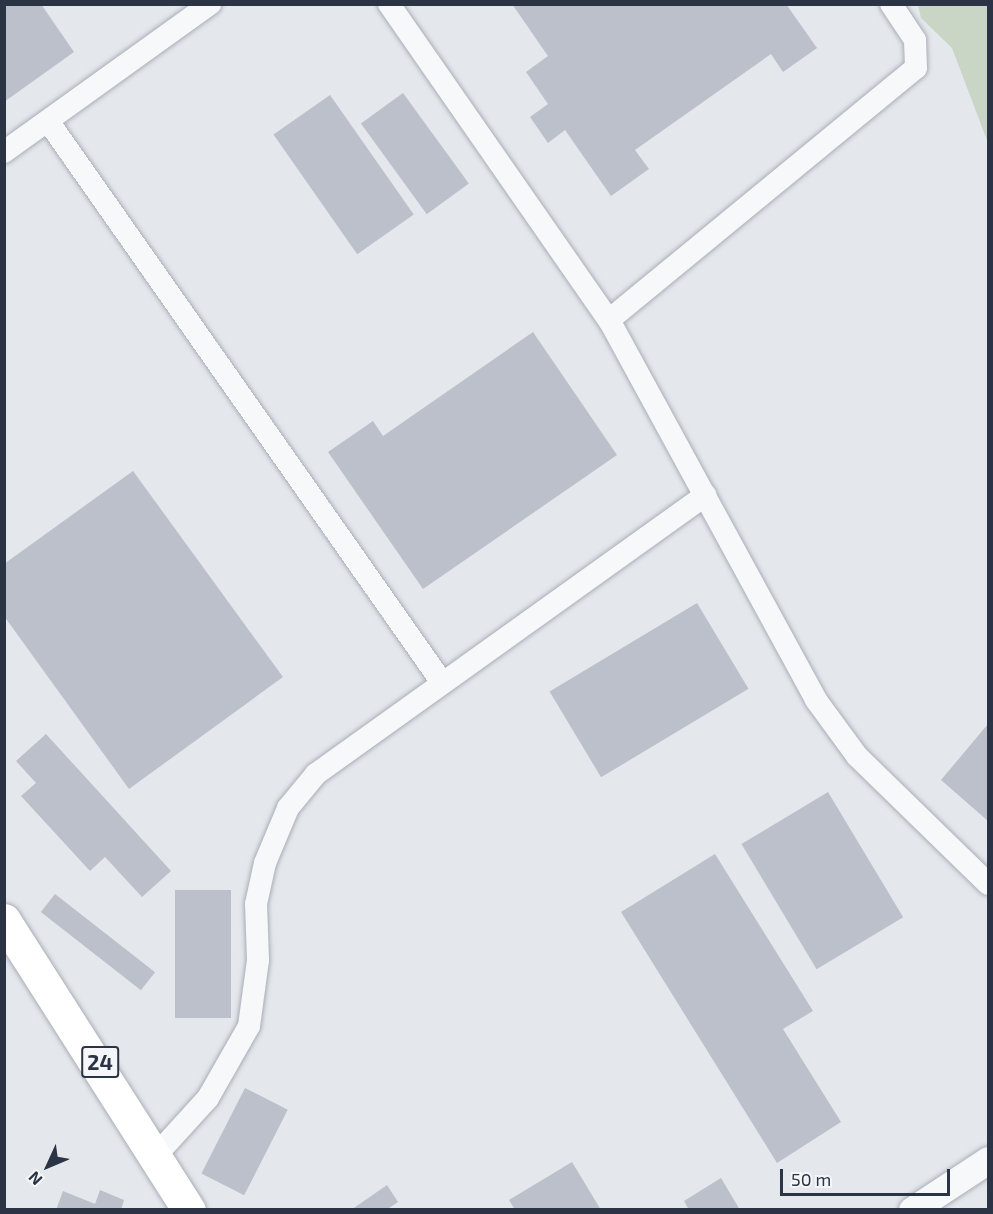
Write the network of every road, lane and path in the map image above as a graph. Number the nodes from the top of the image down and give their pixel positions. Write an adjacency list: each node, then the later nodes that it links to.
1 (210, 4): 4 (street)
2 (389, 4): 6 (street)
3 (891, 4): 6 (street)
4 (48, 121): 5 (street); 8 (street)
5 (4, 152)
6 (609, 320): 7 (street)
7 (705, 495): 8 (street); 9 (street)
8 (441, 681): 11 (street)
9 (988, 884)
10 (4, 920): 11 (main road, 24)
11 (158, 1153): 13 (main road, 24)
12 (988, 1160): 14 (street)
13 (189, 1209)
14 (912, 1209)

